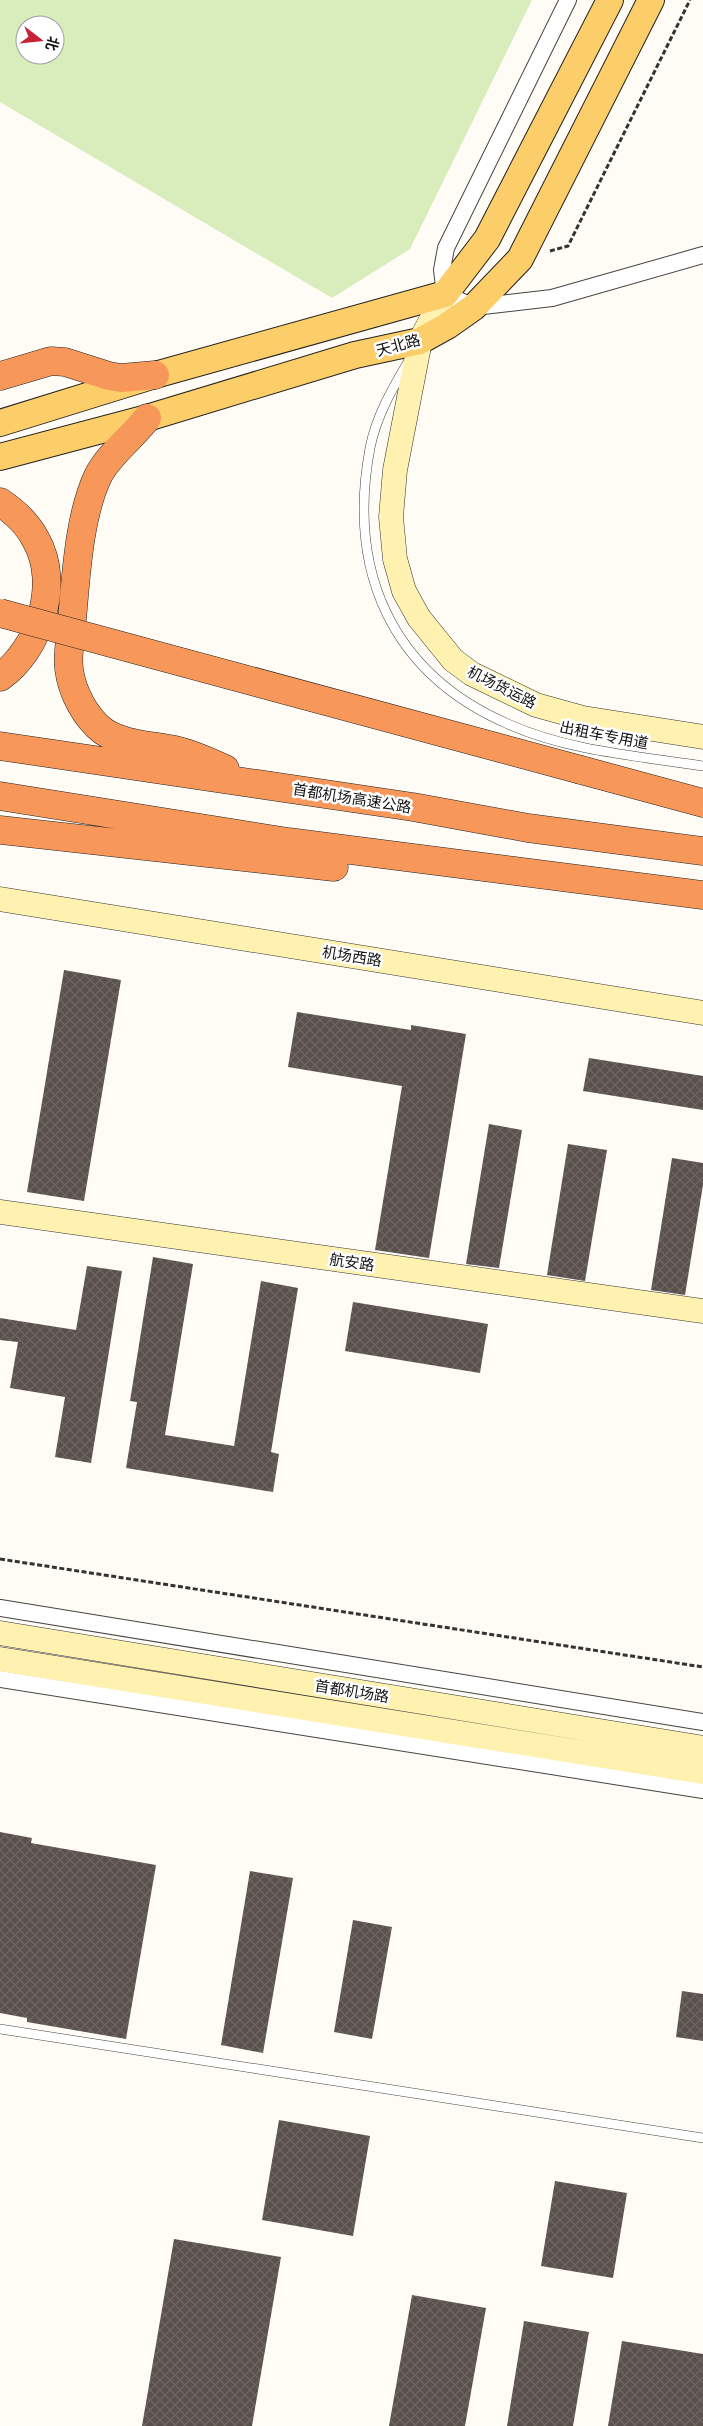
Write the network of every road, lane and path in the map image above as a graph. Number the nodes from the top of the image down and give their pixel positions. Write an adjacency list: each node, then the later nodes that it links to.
1 (568, 0): 7 (street)
2 (610, 0): 7 (main road)
3 (651, 0): 6 (main road, 天北路)
4 (690, 0): 6 (path)
5 (703, 255): 8 (street)
6 (520, 259): 8 (main road, 天北路)
7 (445, 294): 8 (street); 9 (street, 机场货运路); 10 (main road)
8 (474, 307): 9 (main road, 天北路)
9 (420, 340): 12 (main road, 天北路); 18 (street, 机场货运路); 20 (lane, 出租车专用道)
10 (155, 375): 11 (highway); 13 (main road)
11 (0, 376)
12 (147, 418): 14 (main road, 天北路); 21 (highway)
13 (0, 423)
14 (0, 457)
15 (0, 502): 17 (highway)
16 (0, 613): 23 (highway, bridge)
17 (0, 677)
18 (703, 737)
19 (0, 746): 21 (highway, 首都机场高速公路)
20 (703, 766)
21 (273, 786): 25 (highway, 首都机场高速公路)
22 (0, 796): 26 (highway)
23 (703, 802)
24 (0, 830): 26 (highway)
25 (703, 851)
26 (700, 894)
27 (0, 899): 28 (street, 机场西路)
28 (703, 1013)
29 (0, 1212): 30 (street, 航安路)
30 (703, 1311)
31 (0, 1558): 35 (path)
32 (0, 1608): 37 (street, 首都机场路)
33 (0, 1633): 38 (street, 首都机场路)
34 (0, 1659): 39 (street, 首都机场路)
35 (703, 1667)
36 (0, 1679): 40 (street)
37 (703, 1722)
38 (703, 1748)
39 (703, 1772)
40 (703, 1790)
41 (0, 2028): 42 (lane)
42 (703, 2138)

